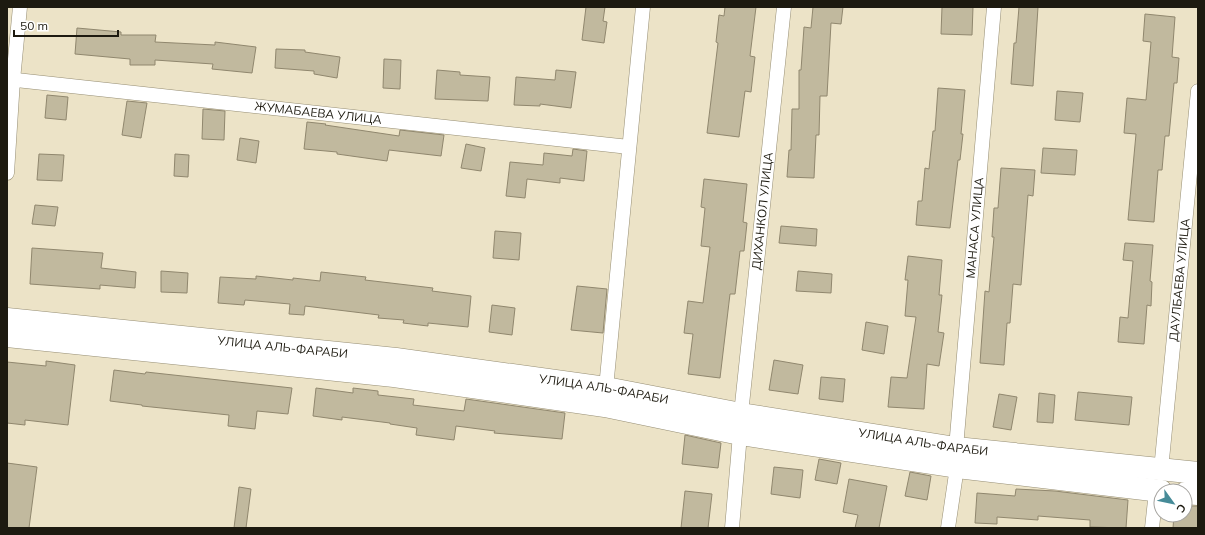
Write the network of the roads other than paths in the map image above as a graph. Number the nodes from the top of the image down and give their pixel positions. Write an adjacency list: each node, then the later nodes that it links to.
1 (20, 7): 5 (street)
2 (643, 7): 7 (street)
3 (784, 7): 12 (street, ДИХАНКОЛ УЛИЦА)
4 (994, 7): 13 (street, МАНАСА УЛИЦА)
5 (10, 79): 7 (street, ЖУМАБАЕВА УЛИЦА); 8 (street)
6 (1198, 90): 16 (street, ДАУЛБАЕВА УЛИЦА)
7 (629, 147): 11 (street)
8 (7, 173)
9 (7, 319): 11 (main road, УЛИЦА АЛЬ-ФАРАБИ)
10 (7, 336): 12 (main road, УЛИЦА АЛЬ-ФАРАБИ)
11 (606, 388): 12 (main road, УЛИЦА АЛЬ-ФАРАБИ)
12 (740, 424): 13 (main road, УЛИЦА АЛЬ-ФАРАБИ); 18 (street, ДИХАНКОЛ УЛИЦА)
13 (957, 458): 15 (main road, УЛИЦА АЛЬ-ФАРАБИ); 19 (street, МАНАСА УЛИЦА)
14 (1198, 473): 17 (main road, УЛИЦА АЛЬ-ФАРАБИ)
15 (1153, 483)
16 (1159, 483)
17 (1163, 483)
18 (732, 528)
19 (948, 528)

